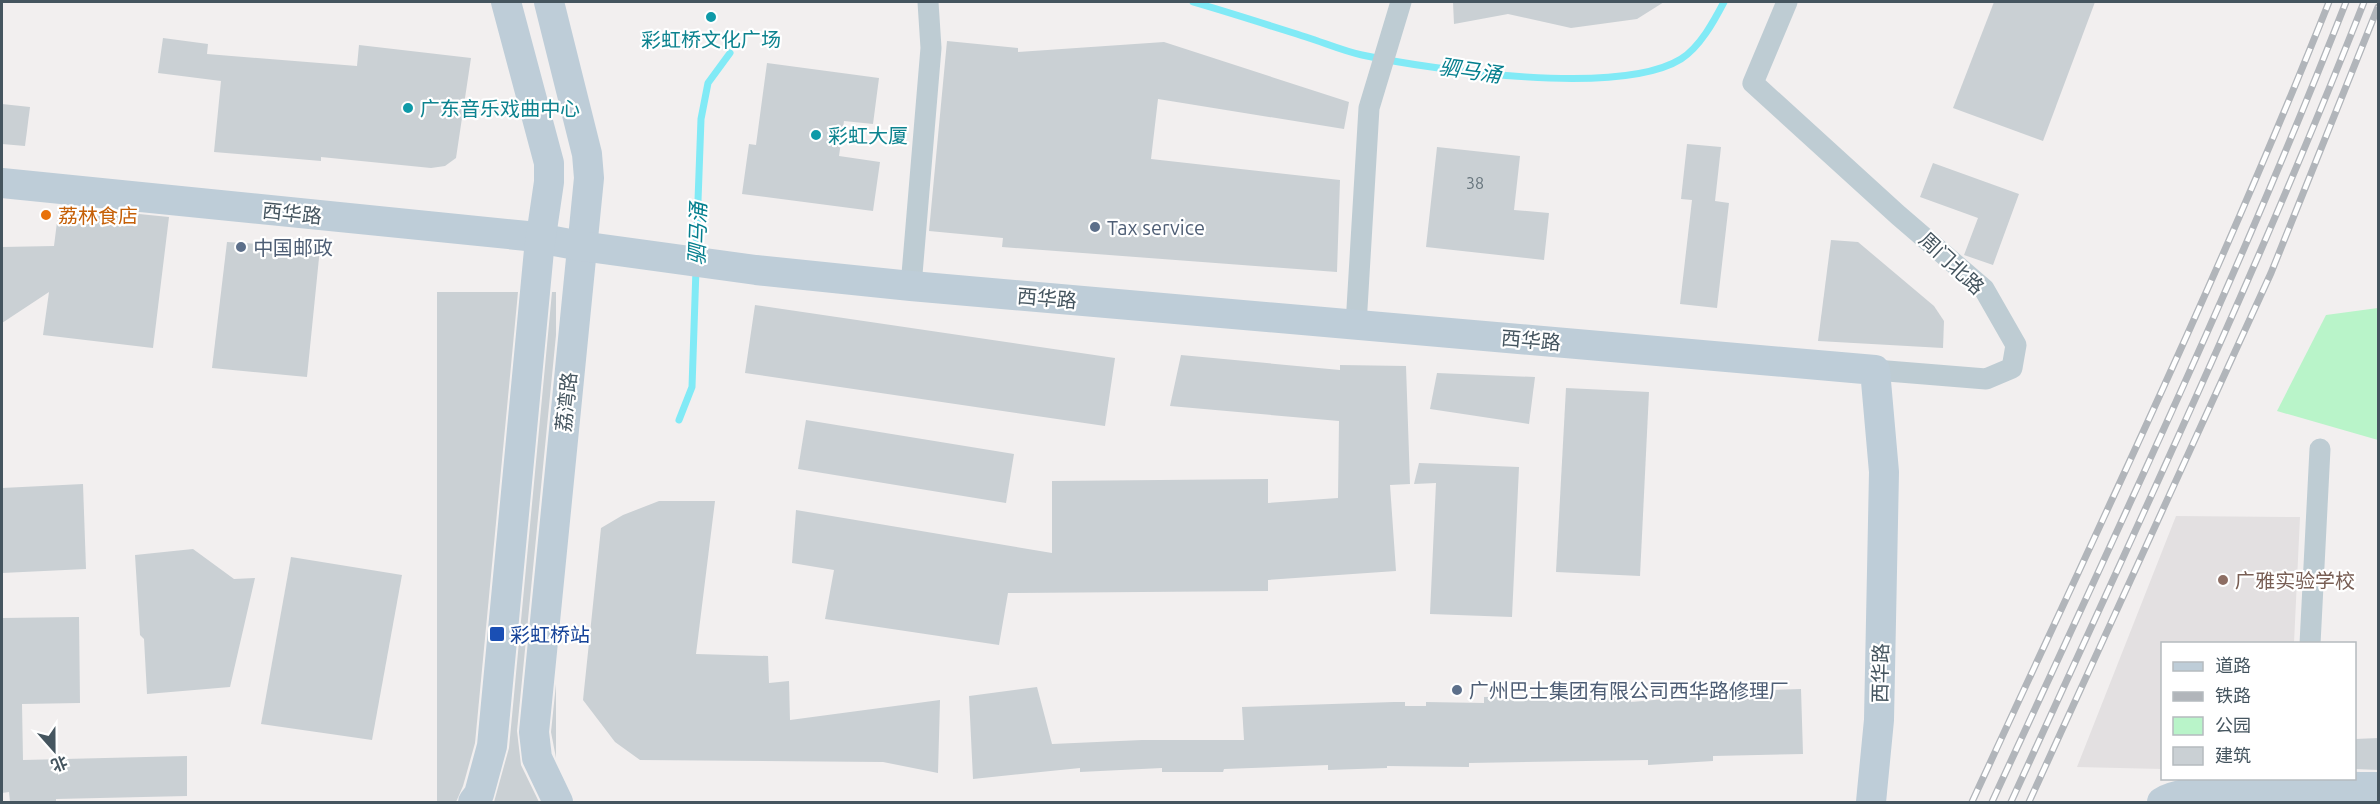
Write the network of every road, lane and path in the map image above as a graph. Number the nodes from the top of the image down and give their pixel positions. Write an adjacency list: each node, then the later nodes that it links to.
1 (506, 2): 7 (main road, 荔湾路)
2 (549, 2): 6 (main road, 荔湾路)
3 (928, 2): 11 (street)
4 (1787, 2): 13 (street, 周门北路)
5 (1399, 10): 12 (street)
6 (586, 154): 7 (main road); 10 (main road, 荔湾路)
7 (549, 163): 9 (main road, 荔湾路)
8 (2, 183): 9 (main road, 西华路)
9 (541, 238): 10 (main road, 西华路); 18 (main road, 荔湾路)
10 (581, 246): 11 (main road, 西华路); 19 (main road, 荔湾路)
11 (911, 286): 12 (main road, 西华路)
12 (1356, 325): 13 (main road, 西华路)
13 (1875, 370): 20 (main road, 西华路)
14 (2320, 449): 15 (street)
15 (2310, 642)
16 (2304, 783): 17 (main road); 21 (main road)
17 (2379, 787)
18 (473, 802)
19 (558, 802)
20 (1871, 802)
21 (2162, 802)

